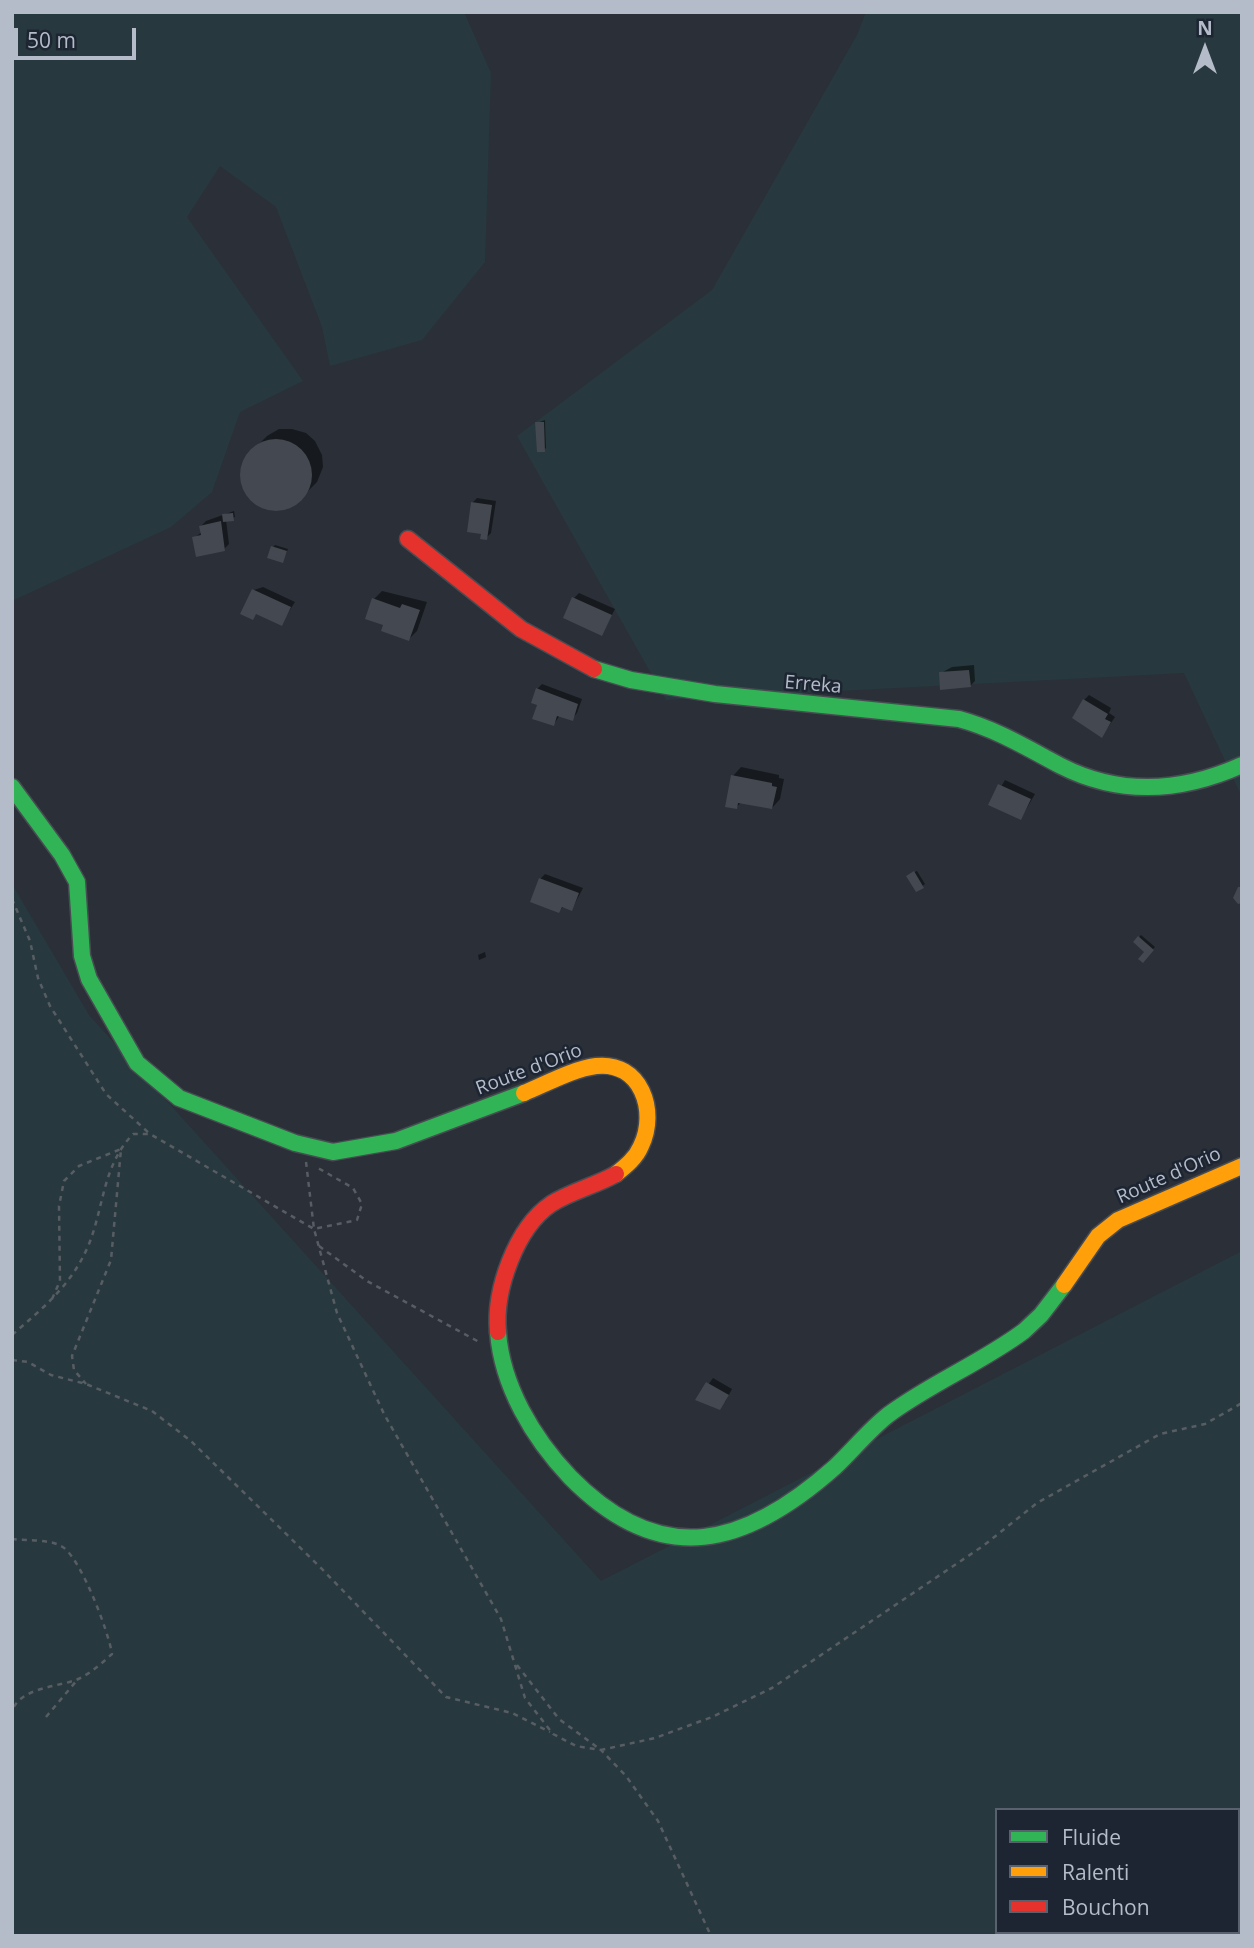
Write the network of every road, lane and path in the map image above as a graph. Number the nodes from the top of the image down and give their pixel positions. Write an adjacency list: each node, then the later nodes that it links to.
1 (408, 539): 2 (street, Erreka)
2 (1242, 765)
3 (12, 787): 6 (street, Route d'Orio)
4 (12, 899): 5 (path)
5 (150, 1134): 7 (path); 9 (path)
6 (303, 1145): 9 (path); 9 (path); 13 (street, Route d'Orio)
7 (121, 1149): 11 (path); 11 (path); 15 (path)
8 (1242, 1166): 13 (street, Route d'Orio)
9 (314, 1229): 10 (path)
10 (318, 1246): 13 (path); 18 (path)
11 (51, 1301): 12 (path)
12 (12, 1335)
13 (499, 1349)
14 (12, 1360): 15 (path)
15 (86, 1384): 22 (path)
16 (1242, 1403): 23 (path)
17 (12, 1539): 19 (path)
18 (515, 1662): 22 (path); 23 (path)
19 (78, 1679): 20 (path); 21 (path)
20 (12, 1711)
21 (46, 1717)
22 (553, 1734): 23 (path)
23 (601, 1750): 24 (path)
24 (711, 1936)

